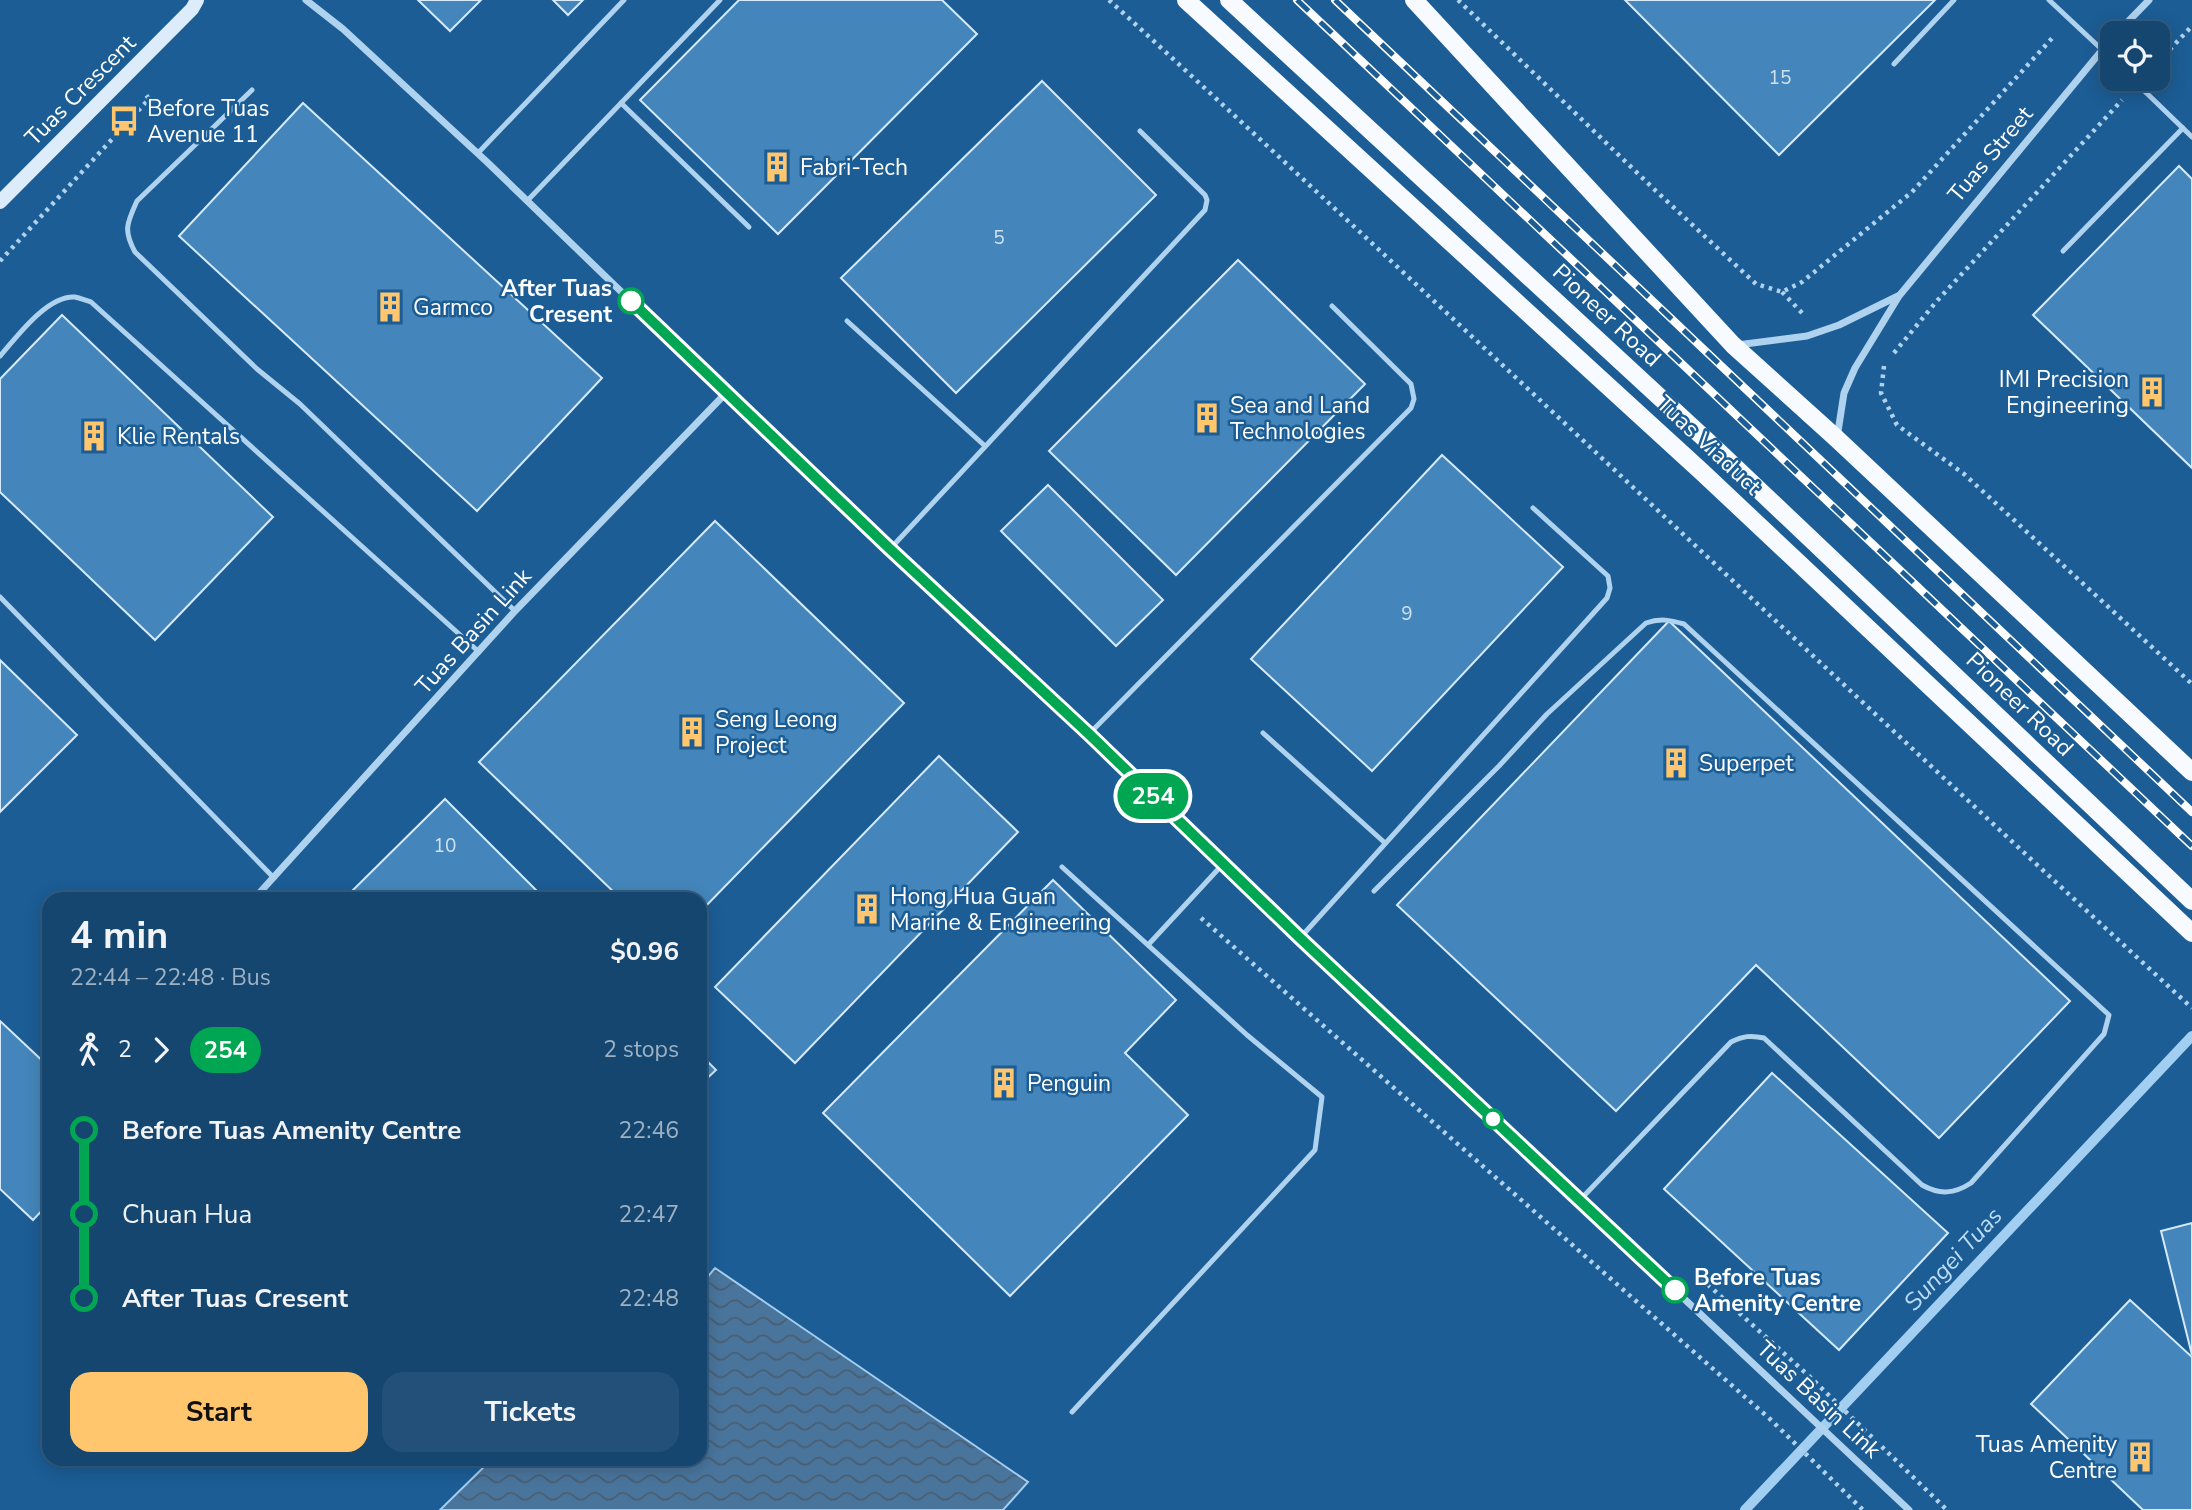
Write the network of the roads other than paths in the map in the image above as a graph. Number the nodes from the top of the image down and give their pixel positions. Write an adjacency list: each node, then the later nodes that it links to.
1 (210, 0): 11 (street, Tuas Crescent)
2 (306, 0): 22 (street, Tuas Basin Link)
3 (624, 0): 22 (lane)
4 (720, 0): 18 (lane)
5 (1186, 0): 50 (main road, Tuas Viaduct)
6 (1228, 0): 49 (main road, Pioneer Road)
7 (1414, 0): 30 (main road)
8 (1954, 0): 15 (lane)
9 (2049, 0): 13 (lane)
10 (2149, 0): 12 (street)
11 (194, 4): 24 (street, Tuas Crescent)
12 (2129, 21)
13 (2100, 47)
14 (2100, 51): 27 (street, Tuas Street)
15 (1894, 64)
16 (252, 90): 38 (lane)
17 (2145, 91): 19 (lane)
18 (621, 103): 23 (lane); 25 (lane)
19 (2183, 128): 21 (lane); 26 (lane)
20 (1140, 131): 34 (lane)
21 (2192, 137)
22 (478, 153): 23 (street, Tuas Basin Link)
23 (527, 201): 32 (street, Tuas Basin Link)
24 (0, 202)
25 (748, 227)
26 (2063, 251)
27 (1899, 296): 30 (street, Tuas Street); 33 (street, Tuas Street)
28 (1332, 306): 41 (lane)
29 (847, 321): 34 (lane)
30 (1733, 345): 33 (main road)
31 (0, 356): 39 (lane)
32 (726, 393): 36 (street, Tuas Basin Link); 38 (street, Tuas Basin Link)
33 (1836, 438): 42 (main road)
34 (985, 446): 36 (lane)
35 (1533, 508): 43 (lane)
36 (890, 549): 41 (street, Tuas Basin Link)
37 (0, 597): 46 (lane)
38 (515, 611): 39 (street, Tuas Basin Link)
39 (479, 653): 46 (street, Tuas Basin Link)
40 (1263, 733): 43 (lane)
41 (1089, 734): 44 (street, Tuas Basin Link)
42 (2192, 772)
43 (1385, 843): 51 (lane)
44 (1223, 864): 51 (street, Tuas Basin Link); 52 (lane)
45 (1062, 867): 52 (lane)
46 (274, 879): 48 (street, Tuas Basin Link)
47 (1374, 891): 53 (lane)
48 (261, 892)
49 (2192, 901)
50 (2192, 933)
51 (1300, 938): 53 (street, Tuas Basin Link)
52 (1148, 945): 54 (lane)
53 (1580, 1200): 55 (street, Tuas Basin Link)
54 (1072, 1412)
55 (1909, 1510)

